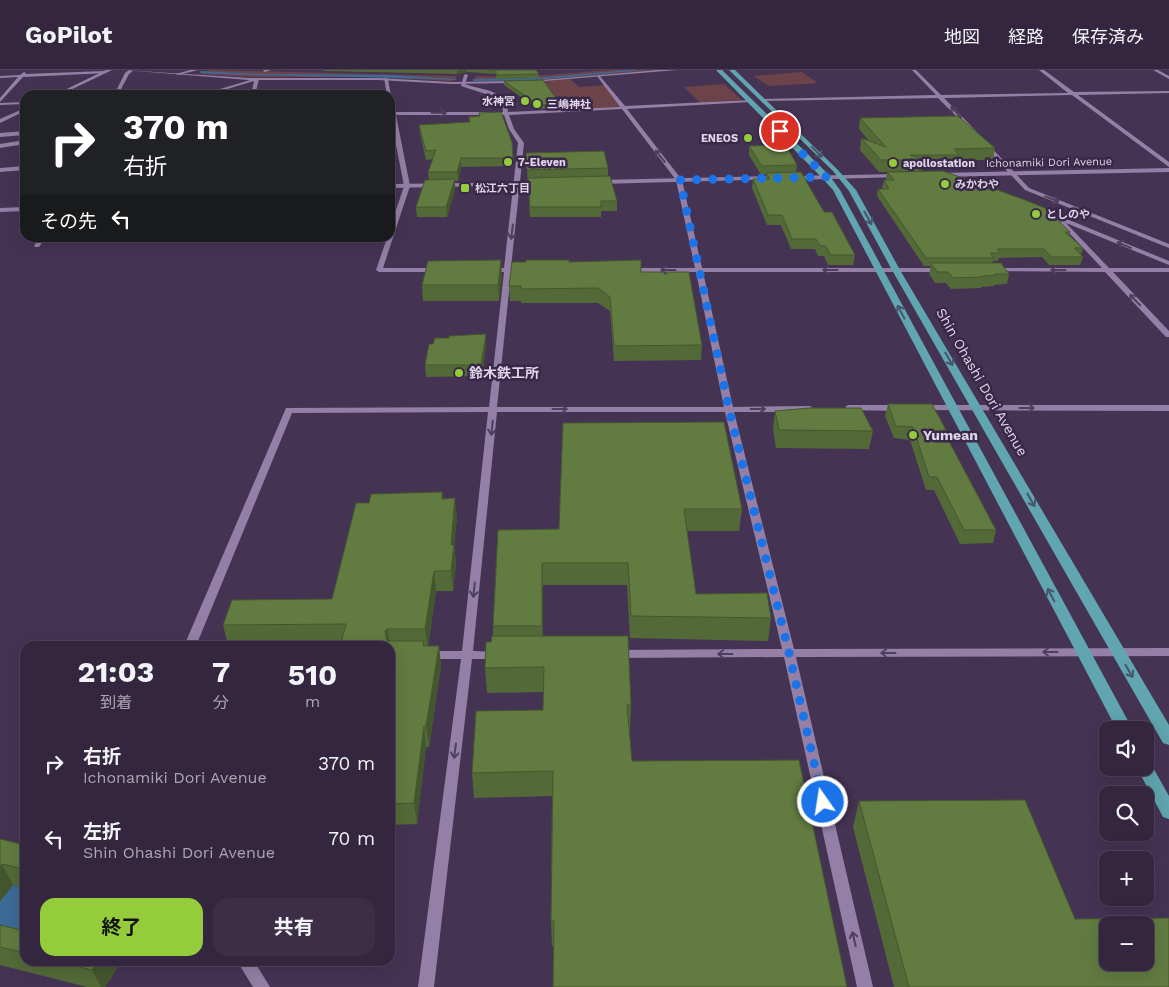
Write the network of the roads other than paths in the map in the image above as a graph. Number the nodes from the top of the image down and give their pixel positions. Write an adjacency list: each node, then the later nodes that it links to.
1 (26, 70): 13 (street)
2 (125, 70): 11 (street)
3 (196, 70): 12 (street)
4 (675, 70): 15 (street)
5 (720, 70): 30 (main road)
6 (732, 70): 29 (main road, Shin Ohashi Dori Avenue)
7 (914, 70): 28 (street)
8 (1041, 70): 27 (street)
9 (1155, 70): 17 (street)
10 (108, 71): 13 (street); 21 (street)
11 (131, 71): 12 (street); 22 (street)
12 (178, 74): 18 (street)
13 (22, 76): 16 (street); 31 (street)
14 (466, 76): 20 (street)
15 (599, 76): 20 (street); 33 (street)
16 (0, 77)
17 (1169, 78)
18 (257, 79): 19 (street); 23 (street); 24 (street)
19 (386, 79): 20 (street); 25 (street)
20 (463, 82): 36 (street)
21 (67, 90)
22 (118, 90)
23 (219, 90)
24 (254, 90)
25 (388, 90)
26 (1169, 92): 27 (street)
27 (1073, 93): 28 (street); 45 (street)
28 (942, 96): 29 (street); 41 (street, one-way to 28)
29 (762, 100): 54 (main road, Shin Ohashi Dori Avenue, one-way to 54)
30 (750, 101): 33 (street); 53 (main road)
31 (0, 102): 32 (street)
32 (20, 103)
33 (622, 108): 36 (street); 55 (street, one-way to 33)
34 (20, 111): 37 (street)
35 (395, 112): 36 (street, one-way to 36)
36 (506, 114): 59 (street)
37 (0, 121)
38 (395, 127): 61 (street)
39 (20, 133): 40 (street)
40 (0, 134)
41 (976, 134)
42 (983, 141): 49 (street)
43 (20, 143): 44 (street)
44 (0, 146)
45 (1169, 165)
46 (20, 168): 47 (street)
47 (0, 170)
48 (1169, 170): 49 (street, Ichonamiki Dori Avenue)
49 (1012, 173): 51 (street, Ichonamiki Dori Avenue); 70 (street, one-way to 70)
50 (929, 175): 51 (street, Ichonamiki Dori Avenue)
51 (947, 175): 57 (street)
52 (901, 176): 54 (street)
53 (826, 177): 54 (street); 55 (street); 78 (main road)
54 (842, 177): 79 (main road, Shin Ohashi Dori Avenue, one-way to 79)
55 (680, 180): 56 (street); 77 (street)
56 (594, 182)
57 (966, 182)
58 (546, 183): 59 (street)
59 (518, 184): 61 (street); 74 (street, one-way to 74)
60 (395, 186): 61 (street)
61 (407, 186): 66 (street)
62 (1028, 205): 65 (street)
63 (20, 209): 64 (street)
64 (0, 210)
65 (1055, 216): 71 (street, one-way to 65); 82 (street)
66 (395, 222)
67 (40, 242): 69 (street)
68 (388, 242): 72 (street)
69 (37, 246)
70 (1169, 246)
71 (1169, 264)
72 (448, 270)
73 (478, 270): 74 (street)
74 (507, 270): 75 (street); 92 (street)
75 (535, 270)
76 (620, 270): 77 (street, one-way to 76)
77 (699, 270): 78 (street, one-way to 77); 93 (street)
78 (879, 270): 79 (street); 89 (main road, one-way to 78)
79 (896, 270): 80 (street); 90 (main road, Shin Ohashi Dori Avenue, one-way to 90)
80 (955, 270)
81 (983, 270): 82 (street, one-way to 81)
82 (1107, 270): 83 (street); 84 (street, one-way to 82)
83 (1169, 270)
84 (1169, 336)
85 (818, 408): 93 (street, one-way to 85)
86 (838, 408): 87 (street)
87 (907, 408)
88 (917, 408): 89 (street)
89 (951, 408): 90 (street); 95 (main road, one-way to 89)
90 (978, 408): 91 (street, one-way to 91); 96 (main road, Shin Ohashi Dori Avenue, one-way to 96)
91 (1169, 408)
92 (494, 409): 93 (street, one-way to 93); 94 (street); 101 (street, one-way to 101)
93 (729, 409): 98 (street)
94 (192, 641)
95 (1082, 652): 96 (street); 98 (street, one-way to 98); 103 (main road)
96 (1118, 652): 97 (street); 104 (main road, Shin Ohashi Dori Avenue, one-way to 104)
97 (1169, 652)
98 (789, 653): 99 (street, one-way to 99); 110 (street, one-way to 98)
99 (604, 654)
100 (419, 655): 101 (street)
101 (467, 655): 102 (street); 109 (street, one-way to 109)
102 (506, 655)
103 (1119, 721)
104 (1169, 739)
105 (1149, 776): 106 (main road)
106 (1169, 812)
107 (249, 966): 108 (street)
108 (262, 987)
109 (426, 987)
110 (865, 987)

